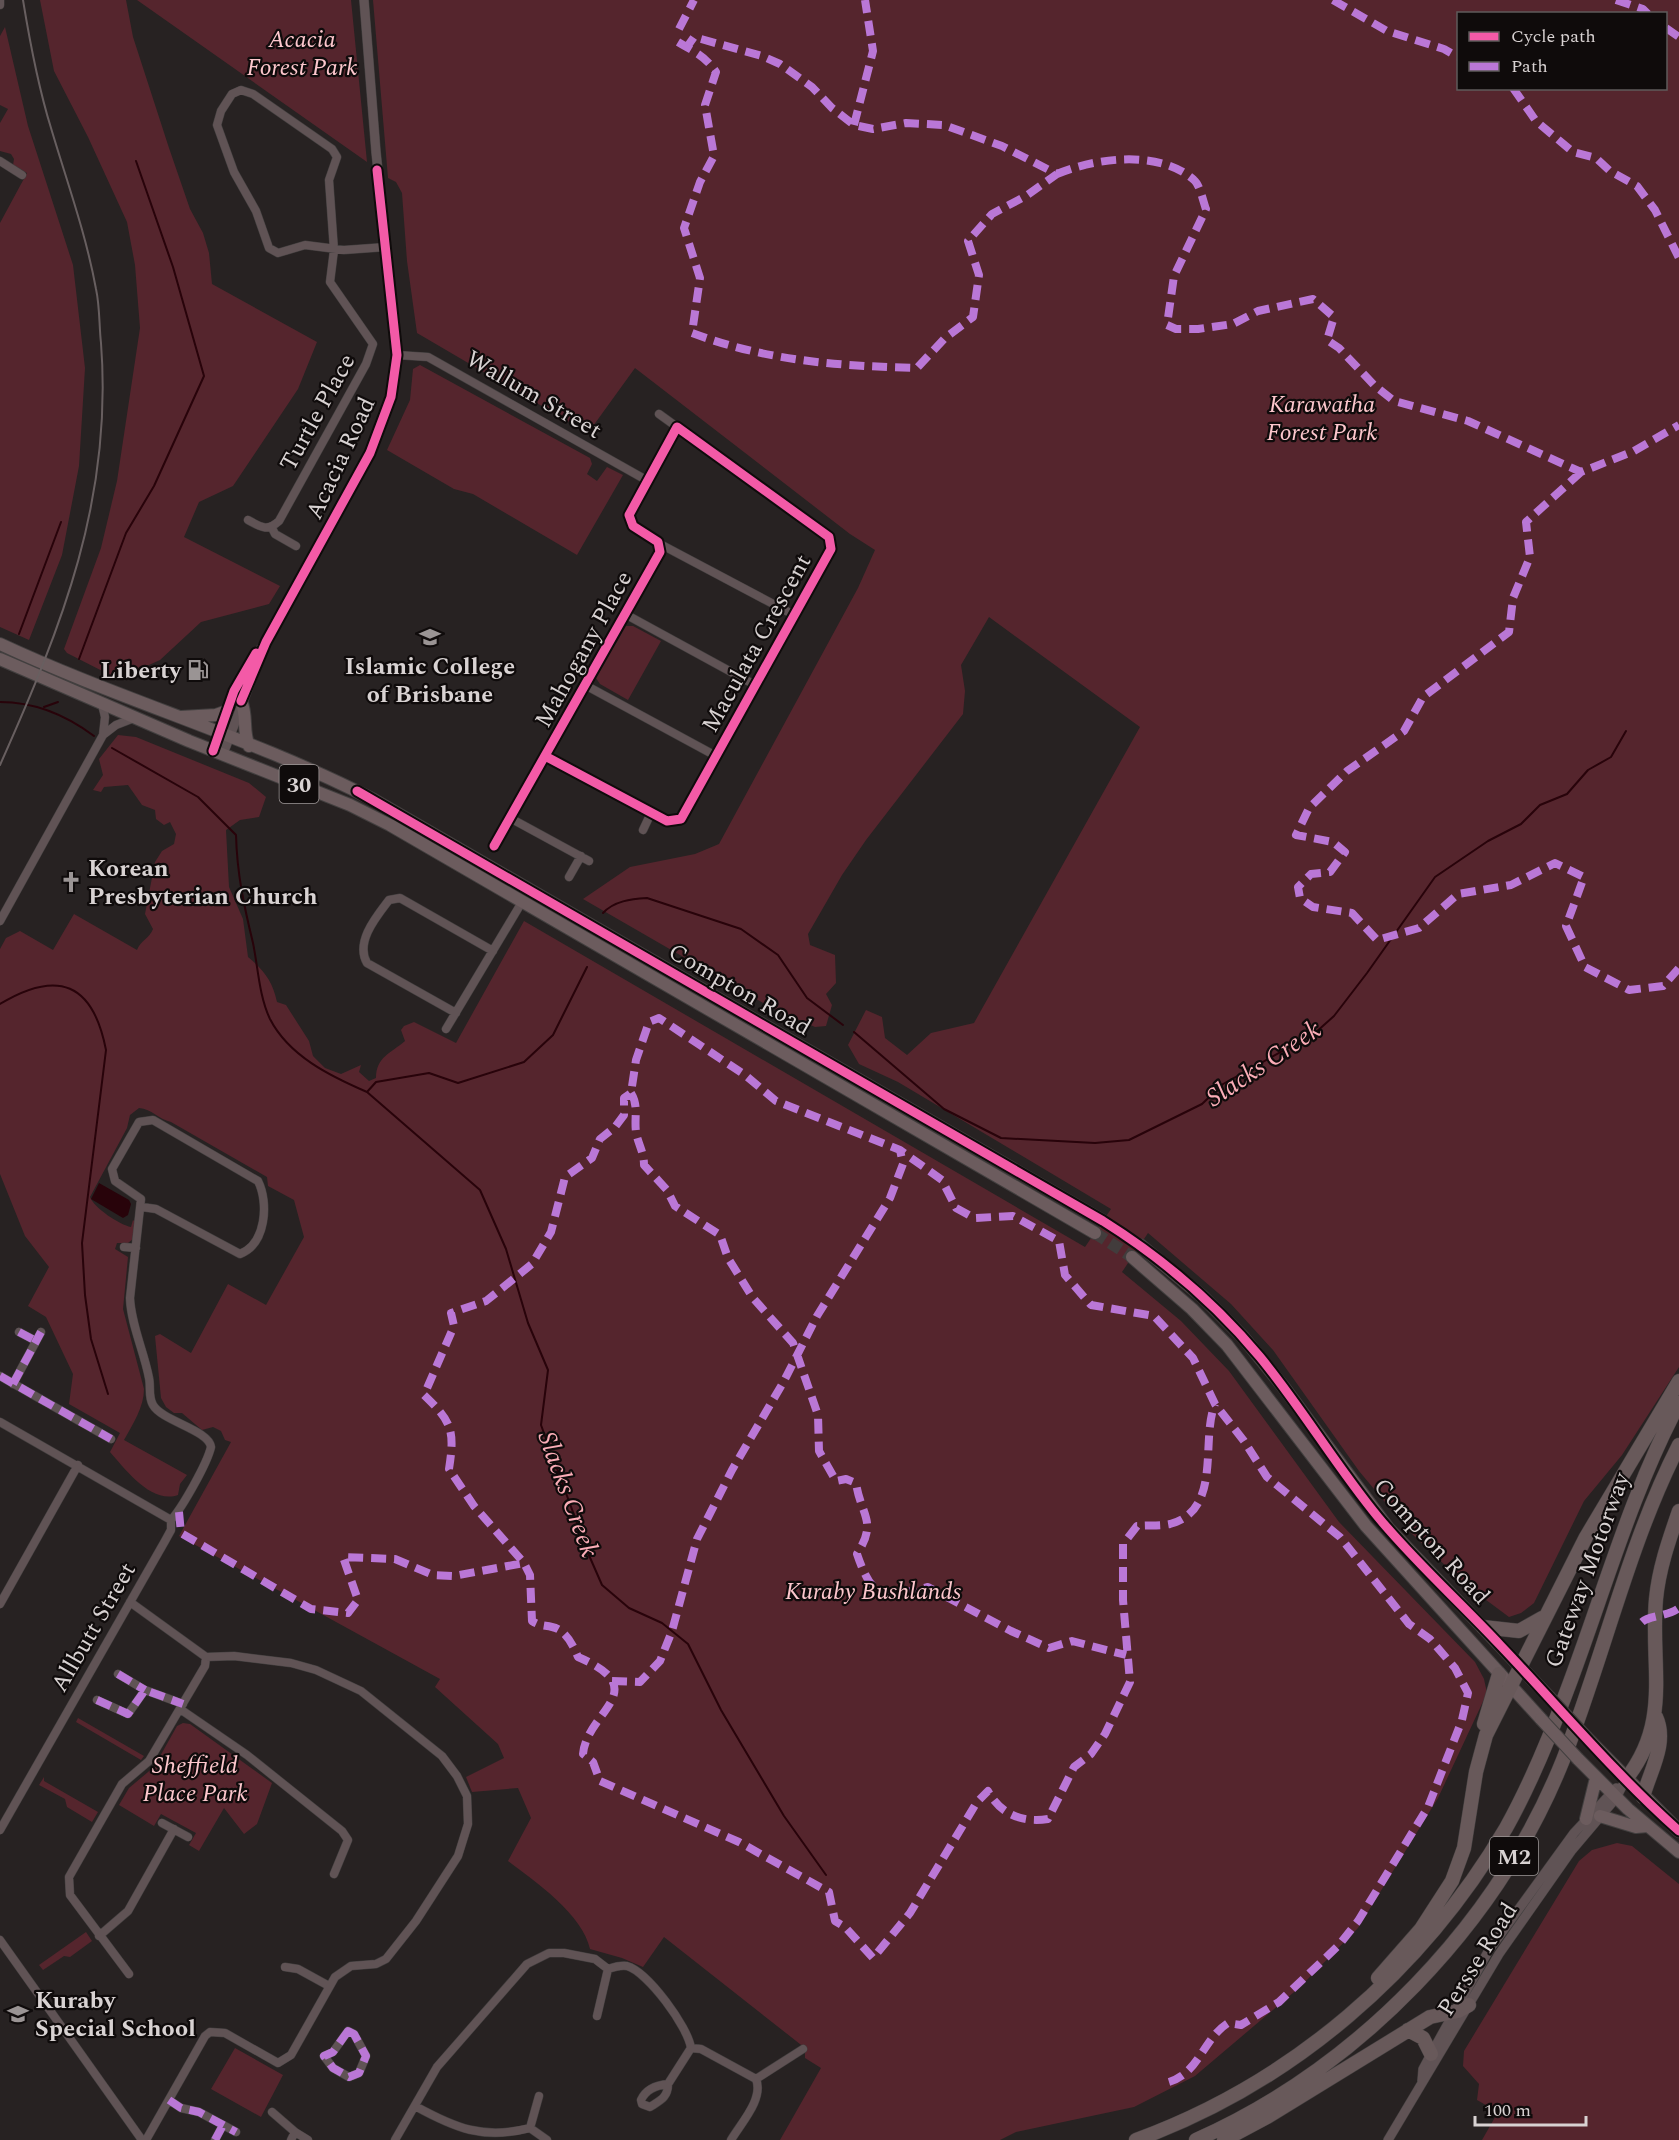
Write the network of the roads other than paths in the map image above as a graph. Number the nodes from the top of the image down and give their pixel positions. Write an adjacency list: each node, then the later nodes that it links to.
1 (0, 0): 3 (street)
2 (364, 0): 6 (street, Acacia Road)
3 (0, 6)
4 (0, 162): 5 (street)
5 (22, 175)
6 (386, 247): 7 (street); 8 (street, Acacia Road)
7 (334, 250): 7 (street); 13 (street, Turtle Place)
8 (397, 355): 11 (street, Wallum Street); 18 (street, Acacia Road)
9 (658, 414): 10 (street, Maculata Crescent)
10 (677, 427): 11 (street); 17 (street, Maculata Crescent)
11 (648, 481): 14 (street)
12 (248, 520): 13 (street)
13 (272, 528): 15 (street)
14 (660, 544): 16 (street, Mahogany Place); 17 (street)
15 (296, 546)
16 (625, 615): 21 (street, Mahogany Place); 22 (street)
17 (795, 615): 22 (street, Maculata Crescent)
18 (266, 642): 23 (street, Acacia Road); 25 (street, Acacia Road)
19 (0, 644): 27 (main road, Compton Road / 30)
20 (0, 659): 24 (main road, Compton Road / 30)
21 (585, 685): 32 (street, Mahogany Place); 33 (street)
22 (755, 685): 33 (street, Maculata Crescent)
23 (241, 701): 29 (street, Acacia Road); 30 (main road)
24 (102, 704): 26 (main road, Compton Road / 30); 28 (street)
25 (227, 711): 27 (main road); 29 (street, Acacia Road)
26 (134, 718): 28 (street); 31 (main road, Compton Road / 30)
27 (176, 718): 29 (main road, Compton Road / 30)
28 (103, 735): 42 (street)
29 (224, 736): 30 (main road, Compton Road / 30); 31 (street, Acacia Road)
30 (249, 746): 47 (main road, Compton Road / 30)
31 (218, 753): 41 (main road, Compton Road / 30)
32 (545, 756): 34 (street, Maculata Crescent); 35 (street, Mahogany Place)
33 (716, 756): 34 (street, Maculata Crescent)
34 (651, 813): 36 (street)
35 (510, 818): 37 (street, Mahogany Place); 38 (street)
36 (643, 830)
37 (494, 846)
38 (581, 856): 39 (street); 40 (street)
39 (589, 861)
40 (569, 877)
41 (522, 902): 43 (street); 48 (main road, Compton Road / 30)
42 (0, 921)
43 (493, 951): 44 (street); 44 (street)
44 (456, 1013): 45 (street)
45 (446, 1029)
46 (142, 1207): 46 (street); 51 (street)
47 (1103, 1221)
48 (1095, 1233)
49 (1140, 1245): 69 (main road, Compton Road)
50 (124, 1247): 51 (street)
51 (136, 1248): 65 (street, Allbutt Street)
52 (1131, 1257): 73 (main road, Compton Road)
53 (19, 1332): 55 (street)
54 (41, 1332): 55 (street)
55 (36, 1341): 58 (street)
56 (0, 1376): 58 (street)
57 (1679, 1382): 68 (highway)
58 (13, 1384): 61 (street)
59 (1679, 1403): 103 (highway, Gateway Motorway / M2)
60 (0, 1422): 63 (street)
61 (111, 1439)
62 (1679, 1445): 127 (highway, Gateway Motorway / M2)
63 (78, 1466): 65 (street); 67 (street)
64 (1679, 1511): 78 (highway)
65 (171, 1520): 66 (street, Allbutt Street)
66 (130, 1602): 70 (street); 89 (street, Allbutt Street)
67 (0, 1604)
68 (1544, 1617): 69 (highway); 71 (highway)
69 (1484, 1627): 71 (main road, Compton Road)
70 (206, 1657): 77 (street); 99 (street)
71 (1520, 1666): 74 (highway); 81 (main road, Compton Road, bridge)
72 (118, 1674): 75 (street)
73 (1499, 1674): 74 (main road, Compton Road); 79 (highway)
74 (1511, 1687): 79 (highway); 80 (main road, Compton Road, bridge)
75 (145, 1690): 76 (street); 77 (street)
76 (97, 1700)
77 (182, 1707): 93 (street); 94 (street)
78 (1655, 1715): 81 (highway); 83 (highway)
79 (1486, 1735): 103 (highway)
80 (1596, 1778): 82 (main road, Compton Road); 85 (main road)
81 (1626, 1779): 82 (street, Persse Road); 83 (main road, Compton Road)
82 (1613, 1795): 84 (street, Persse Road); 85 (street, Persse Road); 87 (main road, Compton Road)
83 (1643, 1797): 90 (main road, Compton Road)
84 (1600, 1816): 87 (main road); 100 (street, Persse Road)
85 (1586, 1819): 101 (street, Persse Road)
86 (162, 1823): 88 (street)
87 (1648, 1826): 92 (main road, Compton Road)
88 (174, 1829): 91 (street); 94 (street)
89 (0, 1830)
90 (1679, 1831)
91 (188, 1837)
92 (1679, 1852)
93 (334, 1874)
94 (99, 1936): 98 (street)
95 (0, 1940): 120 (street)
96 (285, 1967): 99 (street)
97 (608, 1969): 102 (street); 105 (street); 114 (street)
98 (129, 1974)
99 (329, 1986): 113 (street)
100 (1469, 2005): 101 (highway); 110 (street, Persse Road)
101 (1454, 2012): 104 (highway); 108 (street, Persse Road)
102 (597, 2016)
103 (1343, 2022): 126 (highway, Gateway Motorway / M2)
104 (1408, 2030): 108 (highway); 128 (highway)
105 (692, 2048): 109 (street); 111 (street)
106 (802, 2049): 109 (street)
107 (333, 2052): 107 (street)
108 (1431, 2054): 110 (street, Persse Road)
109 (756, 2079): 125 (street)
110 (1422, 2081): 129 (street, Persse Road)
111 (668, 2084)
112 (539, 2096): 117 (street)
113 (169, 2100): 116 (street); 120 (street)
114 (415, 2106): 117 (street); 123 (street)
115 (272, 2112): 119 (street)
116 (223, 2125): 118 (street); 121 (street)
117 (530, 2128): 124 (street)
118 (236, 2132)
119 (293, 2136): 122 (street)
120 (144, 2140)
121 (215, 2140)
122 (308, 2140)
123 (395, 2140)
124 (547, 2140)
125 (731, 2140)
126 (1136, 2140)
127 (1196, 2140)
128 (1224, 2140)
129 (1388, 2140)

